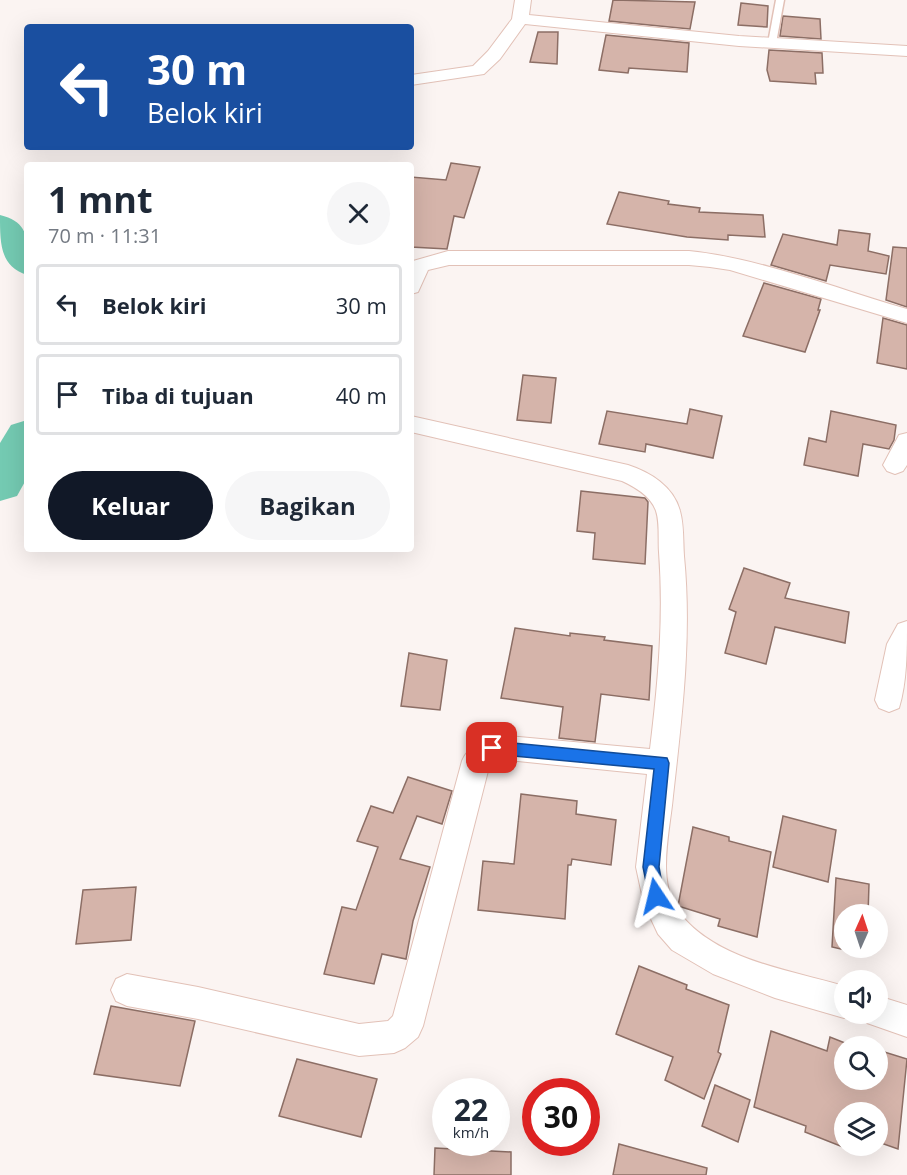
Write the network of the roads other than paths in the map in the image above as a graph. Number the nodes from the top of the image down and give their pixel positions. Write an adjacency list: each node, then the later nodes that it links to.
1 (523, 0): 3 (street)
2 (780, 0): 4 (lane)
3 (520, 19): 4 (street); 6 (street)
4 (772, 43): 5 (street)
5 (907, 51)
6 (414, 81)
7 (414, 280): 8 (street)
8 (907, 316)
9 (414, 425): 14 (street)
10 (907, 441): 11 (street)
11 (895, 465)
12 (907, 632): 13 (street)
13 (890, 700)
14 (662, 763): 15 (street); 16 (street)
15 (127, 990)
16 (834, 999)
17 (888, 1015): 18 (street)
18 (907, 1021)

